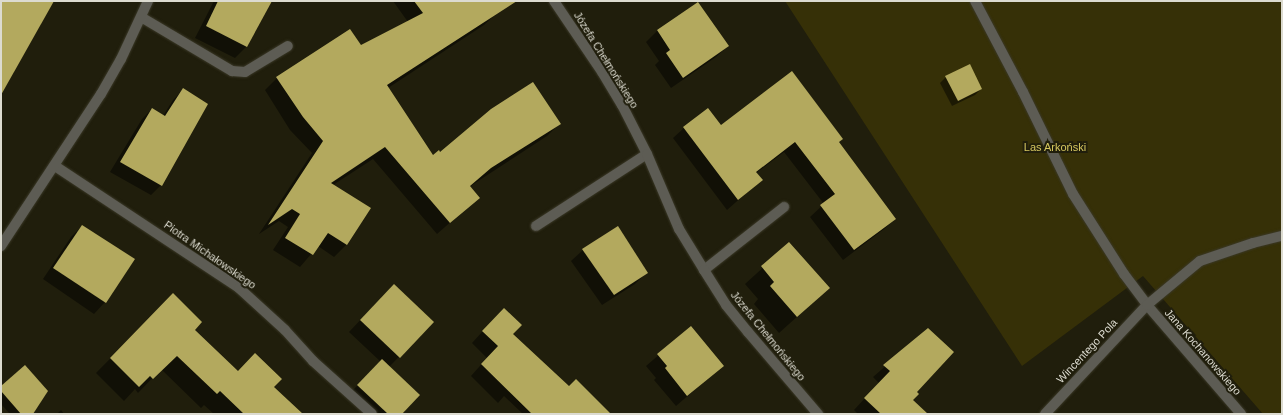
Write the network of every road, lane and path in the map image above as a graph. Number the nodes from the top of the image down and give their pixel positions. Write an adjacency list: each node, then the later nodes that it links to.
1 (148, 1): 4 (street)
2 (554, 1): 6 (street, Józefa Chełmońskiego)
3 (975, 1): 13 (street, Jana Kochanowskiego)
4 (141, 18): 5 (street); 7 (street)
5 (288, 46)
6 (647, 154): 9 (street); 12 (street, Józefa Chełmońskiego)
7 (55, 166): 11 (street); 14 (street, Piotra Michałowskiego)
8 (784, 207): 12 (street)
9 (536, 226)
10 (1282, 236): 13 (street, Wincentego Pola)
11 (3, 239)
12 (704, 270): 15 (street, Józefa Chełmońskiego)
13 (1147, 305): 16 (street, Wincentego Pola); 17 (street, Jana Kochanowskiego)
14 (372, 414)
15 (818, 414)
16 (1045, 414)
17 (1241, 414)

